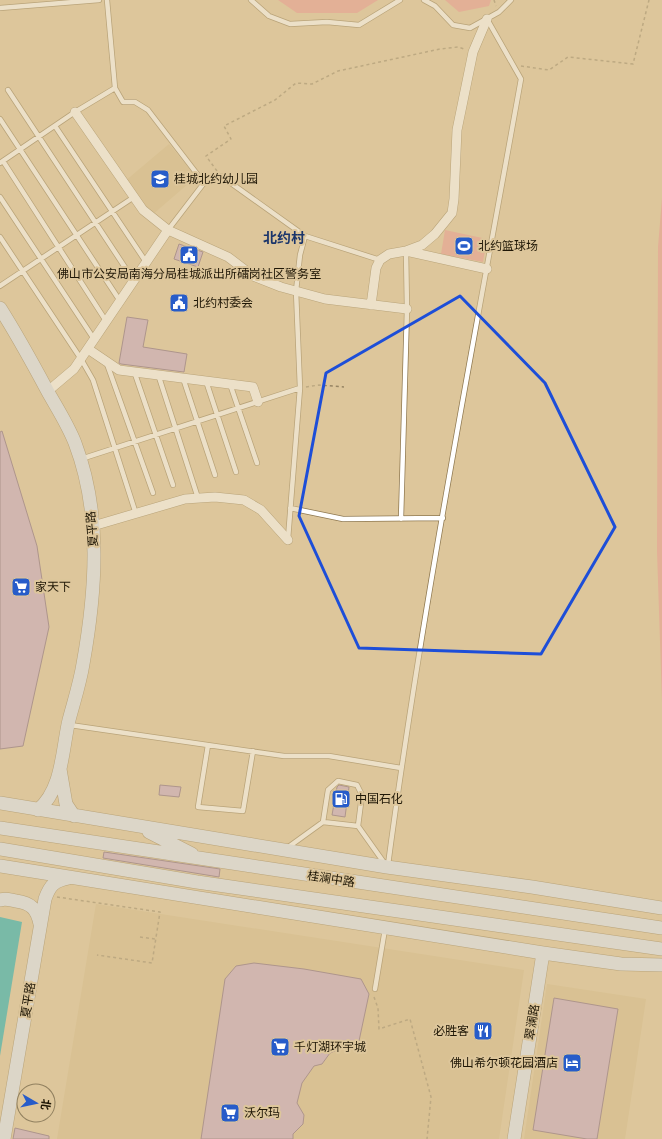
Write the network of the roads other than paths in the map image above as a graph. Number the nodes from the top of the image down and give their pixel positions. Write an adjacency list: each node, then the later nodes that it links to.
1 (99, 0): 7 (lane)
2 (107, 0): 9 (lane)
3 (251, 0): 4 (lane)
4 (400, 0)
5 (424, 0): 8 (lane)
6 (511, 0): 8 (lane)
7 (0, 8)
8 (487, 19): 27 (street); 31 (lane)
9 (115, 88): 11 (lane); 17 (lane)
10 (8, 90): 14 (lane)
11 (75, 112): 13 (lane); 19 (street)
12 (0, 119): 15 (lane)
13 (55, 126): 14 (lane); 20 (lane)
14 (39, 137): 15 (lane); 21 (lane)
15 (20, 149): 16 (lane); 23 (lane)
16 (1, 162): 26 (lane)
17 (204, 183): 22 (lane); 24 (lane)
18 (0, 197): 28 (lane)
19 (134, 197): 20 (lane); 22 (street)
20 (112, 212): 21 (lane); 30 (lane)
21 (96, 223): 23 (lane); 33 (lane)
22 (168, 230): 30 (street); 35 (street)
23 (77, 235): 26 (lane); 36 (lane)
24 (305, 236): 29 (lane); 35 (lane)
25 (0, 237): 32 (lane)
26 (59, 248): 28 (lane); 40 (lane)
27 (406, 251): 29 (street); 31 (street); 39 (lane)
28 (41, 259): 32 (lane); 41 (lane)
29 (380, 260): 37 (street)
30 (146, 263): 33 (street)
31 (487, 269): 69 (lane)
32 (23, 271): 34 (lane); 43 (lane)
33 (134, 281): 36 (street)
34 (0, 286)
35 (296, 291): 37 (street); 50 (lane)
36 (120, 301): 40 (street)
37 (371, 305): 39 (street)
38 (0, 308): 51 (main road, 夏平路)
39 (407, 309): 70 (lane)
40 (106, 321): 41 (street)
41 (94, 339): 42 (street)
42 (88, 349): 43 (street); 44 (street)
43 (81, 359): 51 (street); 59 (lane)
44 (106, 361): 45 (street); 58 (lane)
45 (134, 372): 46 (street); 57 (lane)
46 (158, 374): 47 (street); 56 (lane)
47 (182, 378): 48 (street); 55 (lane)
48 (206, 381): 49 (street); 54 (lane)
49 (230, 384): 52 (street); 53 (lane)
50 (300, 388): 52 (lane); 67 (lane)
51 (48, 391): 60 (main road, 夏平路)
52 (258, 402): 53 (lane)
53 (238, 408): 54 (lane); 61 (lane)
54 (217, 415): 55 (lane); 62 (lane)
55 (197, 422): 56 (lane); 63 (lane)
56 (175, 428): 57 (lane); 66 (lane)
57 (156, 435): 58 (lane); 64 (lane)
58 (134, 442): 59 (lane); 65 (lane)
59 (115, 448): 60 (lane); 68 (lane)
60 (80, 459): 71 (main road, 夏平路)
61 (257, 463)
62 (236, 472)
63 (215, 475)
64 (173, 485)
65 (153, 493)
66 (198, 498): 68 (street); 72 (street)
67 (290, 508): 70 (lane); 72 (lane)
68 (136, 514): 71 (street)
69 (443, 518): 70 (lane); 76 (lane)
70 (401, 520)
71 (93, 526): 73 (main road, 夏平路)
72 (288, 540)
73 (68, 724): 74 (lane); 77 (main road, 夏平路)
74 (208, 745): 75 (lane); 75 (lane)
75 (253, 751): 76 (lane)
76 (401, 768): 89 (lane)
77 (60, 769): 79 (main road, 夏平路); 80 (main road, 夏平路)
78 (0, 803): 79 (main road)
79 (38, 810): 80 (main road)
80 (74, 816): 83 (main road)
81 (323, 822): 82 (lane); 82 (lane); 86 (lane)
82 (358, 826): 89 (lane)
83 (139, 827): 86 (main road); 87 (main road)
84 (0, 828): 87 (main road, 桂澜中路)
85 (0, 849): 91 (main road, 桂澜中路)
86 (284, 850): 89 (main road)
87 (202, 860): 97 (main road, 桂澜中路)
88 (0, 866): 90 (main road)
89 (388, 867): 94 (main road)
90 (72, 878): 92 (main road); 95 (main road, 夏平路)
91 (197, 882): 92 (main road); 98 (main road, 桂澜中路)
92 (121, 885): 96 (main road)
93 (0, 900): 95 (main road)
94 (662, 908)
95 (40, 926): 102 (main road, 夏平路)
96 (385, 928): 99 (main road); 101 (lane)
97 (662, 928)
98 (662, 949)
99 (543, 952): 100 (main road); 103 (main road, 翠澜路)
100 (662, 965)
101 (375, 989)
102 (4, 1139)
103 (514, 1139)

